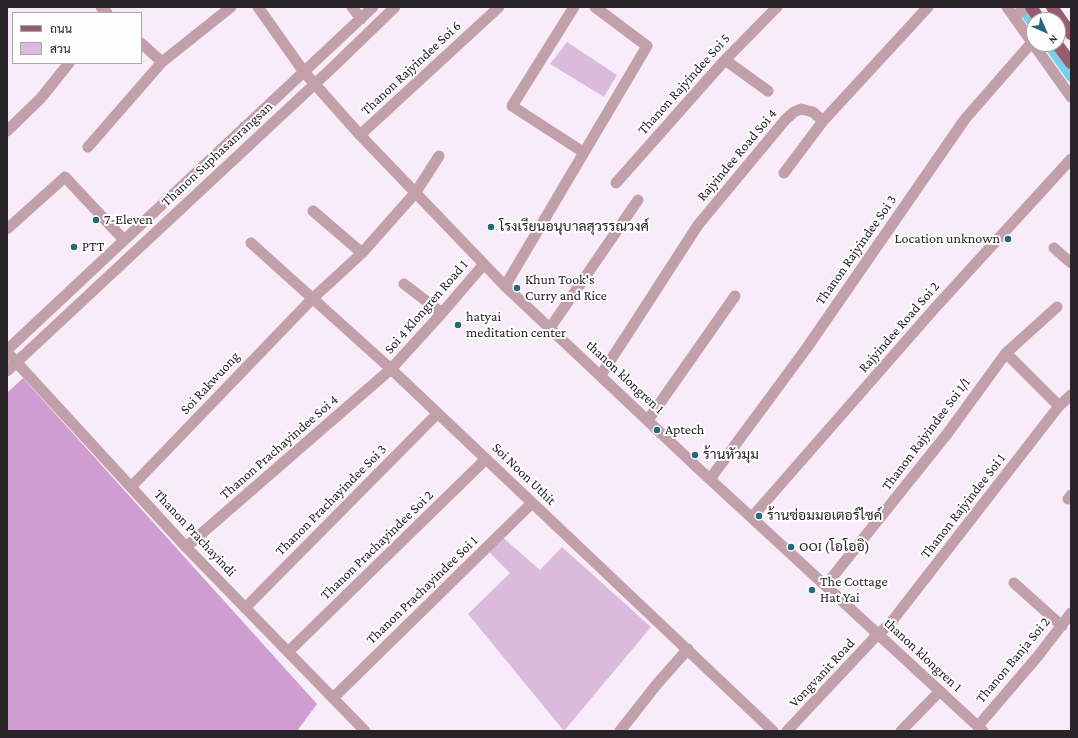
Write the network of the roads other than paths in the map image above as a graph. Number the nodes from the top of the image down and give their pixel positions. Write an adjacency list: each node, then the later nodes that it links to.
1 (231, 7): 23 (street)
2 (258, 7): 26 (street, thanon klongren 1)
3 (352, 7): 15 (street)
4 (373, 7): 15 (street, Thanon Suphasanrangsan)
5 (395, 7): 27 (street, Thanon Suphasanrangsan)
6 (499, 7): 32 (street, Thanon Rajyindee Soi 6)
7 (574, 7): 34 (street)
8 (595, 7): 34 (street)
9 (777, 7): 22 (street, Thanon Rajyindee Soi 5)
10 (928, 7): 30 (street)
11 (1007, 7): 14 (street)
12 (1026, 7): 14 (street)
13 (1052, 7): 17 (main road)
14 (1014, 17): 16 (street)
15 (361, 19): 26 (street, Thanon Suphasanrangsan)
16 (1026, 32)
17 (1071, 34)
18 (142, 44): 23 (street)
19 (1026, 49): 67 (street, Thanon Rajyindee Soi 3)
20 (1040, 52): 29 (street)
21 (1063, 52): 24 (main road)
22 (725, 60): 28 (street); 38 (street, Thanon Rajyindee Soi 5)
23 (162, 62): 33 (street)
24 (1071, 63)
25 (68, 64): 31 (street)
26 (304, 72): 27 (street, thanon klongren 1); 43 (street, Thanon Suphasanrangsan)
27 (315, 83): 32 (street, thanon klongren 1); 58 (street, Thanon Suphasanrangsan)
28 (768, 91)
29 (1071, 98)
30 (823, 121): 37 (street); 61 (street, Rajyindee Road Soi 4)
31 (7, 131)
32 (360, 135): 39 (street, thanon klongren 1)
33 (88, 148)
34 (583, 152): 50 (street)
35 (439, 156): 39 (street, Soi Rakwuong)
36 (1071, 158): 70 (street, Rajyindee Road Soi 2)
37 (784, 173)
38 (616, 183)
39 (416, 192): 46 (street, Soi Rakwuong); 48 (street, thanon klongren 1)
40 (638, 200): 55 (street)
41 (313, 211): 46 (street)
42 (7, 229): 43 (street)
43 (124, 240): 56 (street, Thanon Suphasanrangsan)
44 (251, 243): 52 (street, Soi Noon Uthit)
45 (1054, 248): 47 (street)
46 (362, 253): 52 (street, Soi Rakwuong)
47 (1071, 262)
48 (484, 264): 50 (street, thanon klongren 1); 54 (street, Soi 4 Klongren Road 1)
49 (404, 284): 54 (street)
50 (505, 286): 55 (street, thanon klongren 1)
51 (735, 296): 65 (street)
52 (312, 298): 59 (street, Soi Noon Uthit); 68 (street, Soi Rakwuong)
53 (1057, 307): 57 (street, Thanon Rajyindee Soi 1/1)
54 (442, 313): 59 (street, Soi 4 Klongren Road 1)
55 (550, 328): 61 (street, thanon klongren 1)
56 (7, 351): 58 (street, Thanon Prachayindi)
57 (1006, 354): 63 (street); 73 (street, Thanon Rajyindee Soi 1/1)
58 (16, 362): 60 (street, Thanon Suphasanrangsan); 68 (street, Thanon Prachayindi)
59 (391, 369): 64 (street, Soi Noon Uthit); 71 (street, Thanon Prachayindee Soi 4)
60 (7, 371)
61 (600, 375): 65 (street, thanon klongren 1)
62 (1071, 395): 63 (street, Thanon Rajyindee Soi 1)
63 (1059, 406): 77 (street, Thanon Rajyindee Soi 1)
64 (437, 414): 66 (street, Soi Noon Uthit); 74 (street, Thanon Prachayindee Soi 3)
65 (648, 420): 67 (street, thanon klongren 1)
66 (486, 459): 69 (street, Soi Noon Uthit); 79 (street, Thanon Prachayindee Soi 2)
67 (710, 479): 70 (street, thanon klongren 1)
68 (131, 488): 71 (street, Thanon Prachayindi)
69 (532, 503): 78 (street, Soi Noon Uthit); 81 (street, Thanon Prachayindee Soi 1)
70 (752, 518): 73 (street, thanon klongren 1)
71 (186, 547): 74 (street, Thanon Prachayindi)
72 (1014, 583): 76 (street)
73 (826, 585): 77 (street, thanon klongren 1)
74 (245, 608): 79 (street, Thanon Prachayindi)
75 (1071, 613): 76 (street, Thanon Banja Soi 2)
76 (1062, 626): 82 (street, Thanon Banja Soi 2)
77 (878, 634): 80 (street, thanon klongren 1); 86 (street, Vongvanit Road)
78 (688, 649): 84 (street); 85 (street, Soi Noon Uthit)
79 (288, 652): 81 (street, Thanon Prachayindi)
80 (940, 691): 82 (street, thanon klongren 1); 87 (street)
81 (333, 698): 83 (street, Thanon Prachayindi)
82 (980, 728)
83 (365, 731)
84 (620, 731)
85 (773, 731)
86 (787, 731)
87 (901, 731)

